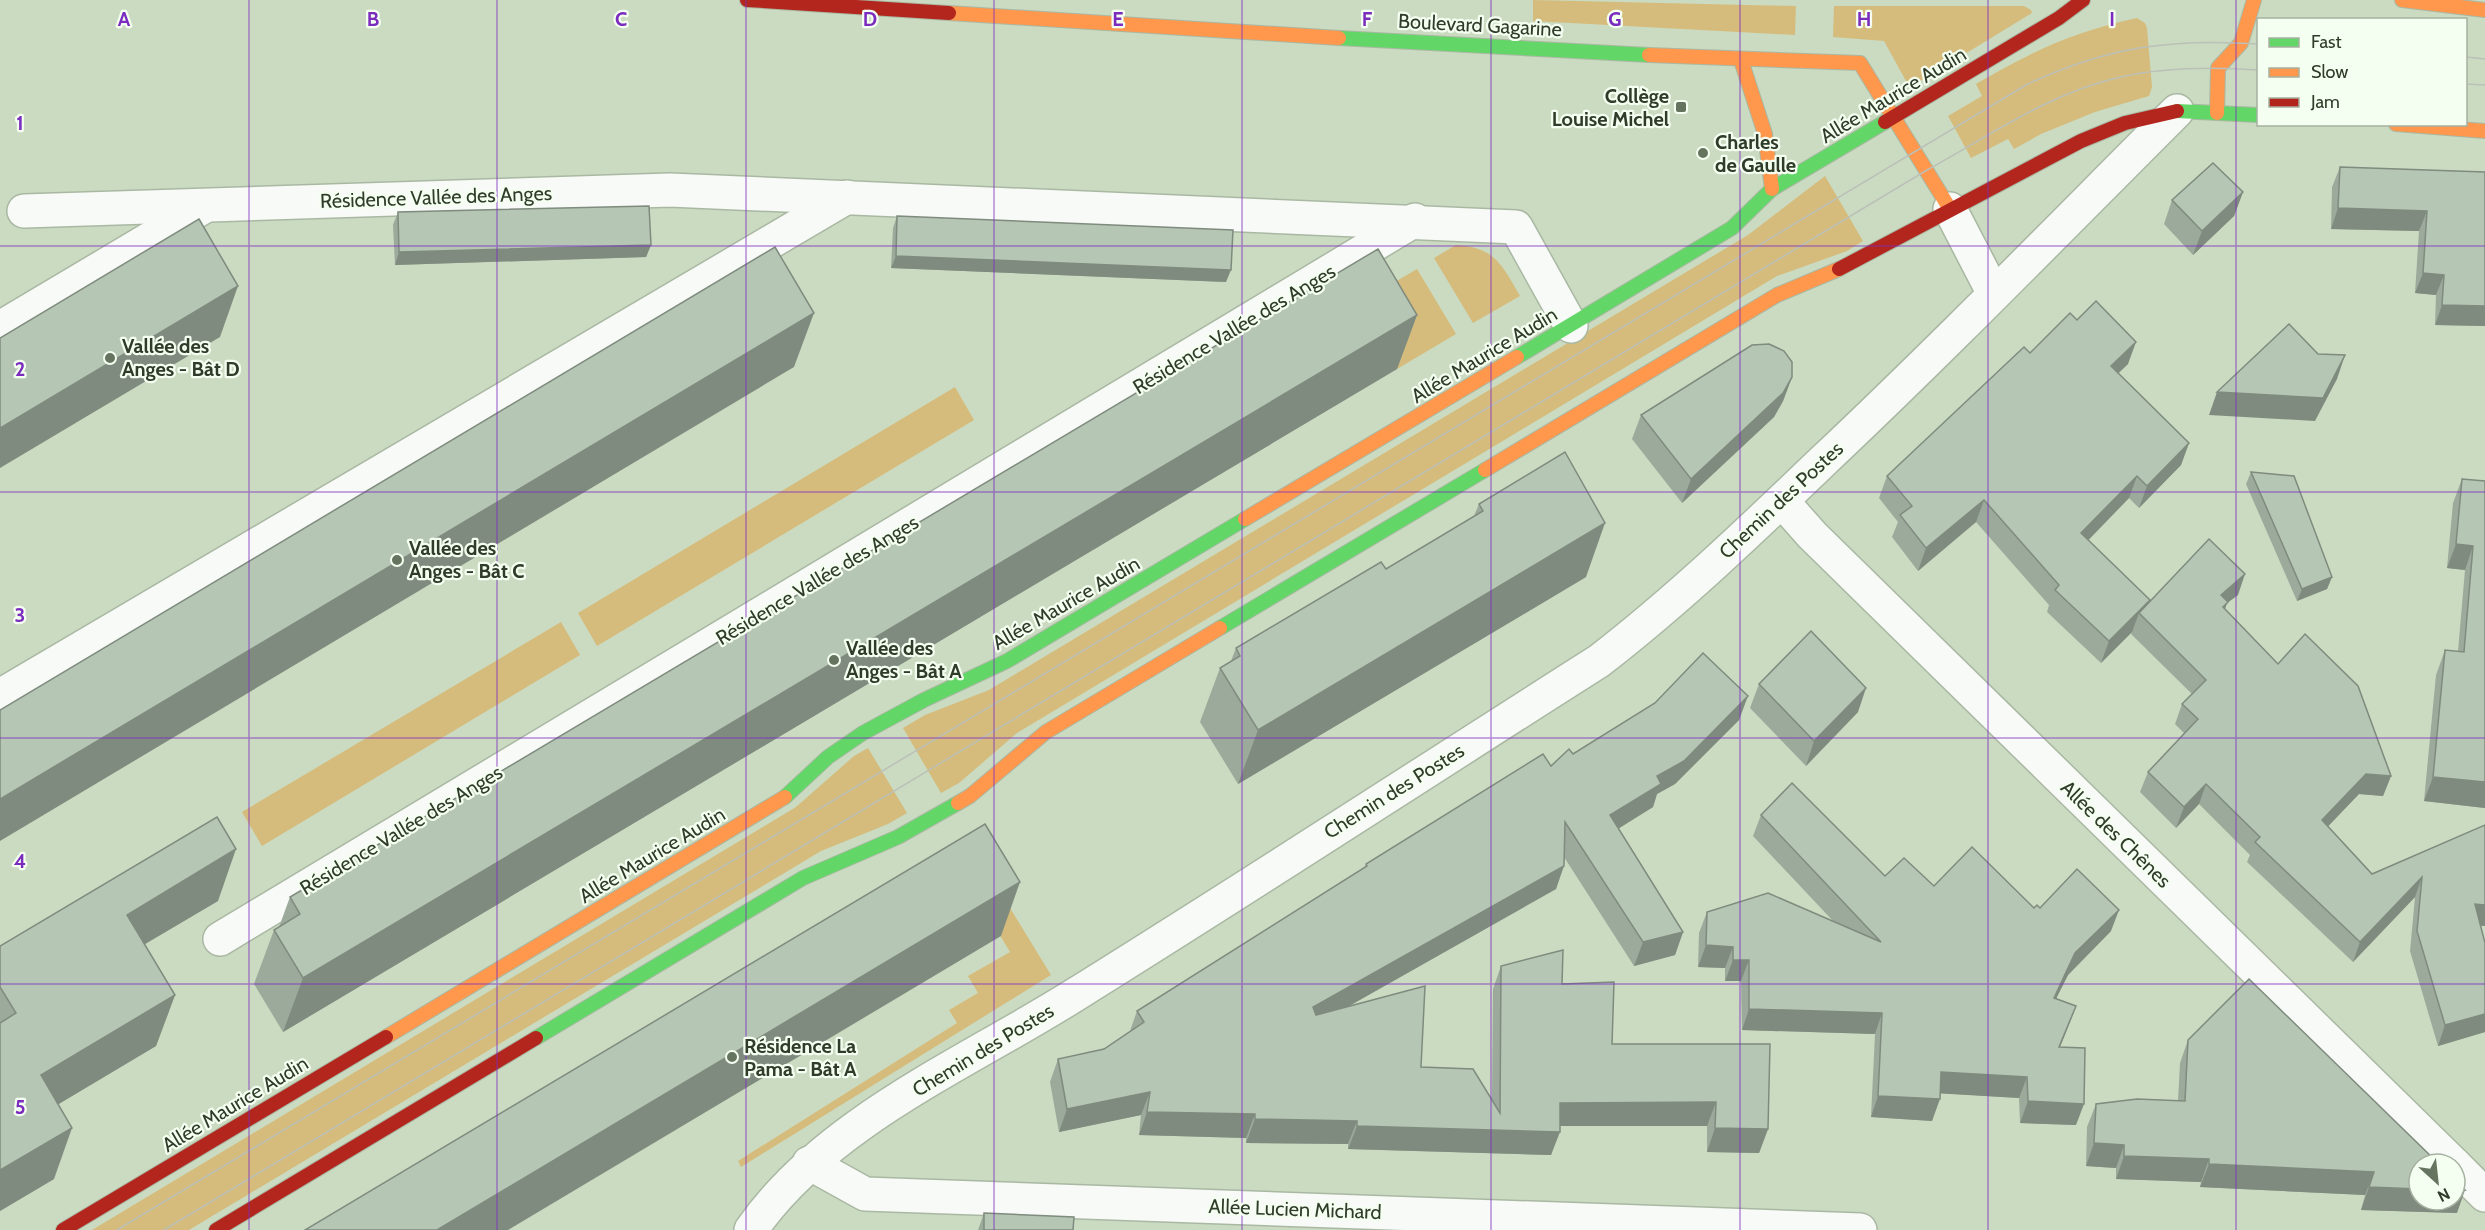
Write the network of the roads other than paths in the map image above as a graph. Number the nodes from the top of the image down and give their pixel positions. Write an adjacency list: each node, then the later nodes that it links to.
1 (747, 0): 6 (street, Boulevard Gagarine)
2 (2083, 0): 10 (street, Allée Maurice Audin)
3 (2254, 0): 8 (street)
4 (2408, 0): 5 (street)
5 (2485, 10)
6 (1741, 60): 10 (street, Boulevard Gagarine); 13 (street)
7 (2176, 111): 8 (street); 16 (street); 19 (street, Chemin des Postes)
8 (2217, 113): 9 (street)
9 (2257, 115)
10 (1893, 118): 13 (street, Allée Maurice Audin); 16 (street, Boulevard Gagarine)
11 (2421, 126): 12 (street)
12 (2485, 131)
13 (1772, 189): 20 (street, Allée Maurice Audin)
14 (848, 196): 15 (street, Résidence Vallée des Anges); 18 (street, Résidence Vallée des Anges); 23 (street)
15 (208, 204): 17 (street, Résidence Vallée des Anges); 21 (street)
16 (1950, 209): 19 (street); 30 (street)
17 (24, 211)
18 (1415, 220): 20 (street, Résidence Vallée des Anges); 24 (street, Résidence Vallée des Anges)
19 (1994, 294): 22 (street, Chemin des Postes)
20 (1571, 326): 29 (street, Allée Maurice Audin)
21 (0, 328)
22 (1782, 501): 25 (street, Allée des Chênes); 26 (street, Chemin des Postes)
23 (0, 696)
24 (220, 939)
25 (2441, 1152)
26 (809, 1163): 31 (street, Chemin des Postes); 32 (street, Allée Lucien Michard)
27 (2467, 1177): 28 (street, Allée des Chênes)
28 (2485, 1194)
29 (63, 1230)
30 (216, 1230)
31 (751, 1230)
32 (1860, 1230)

